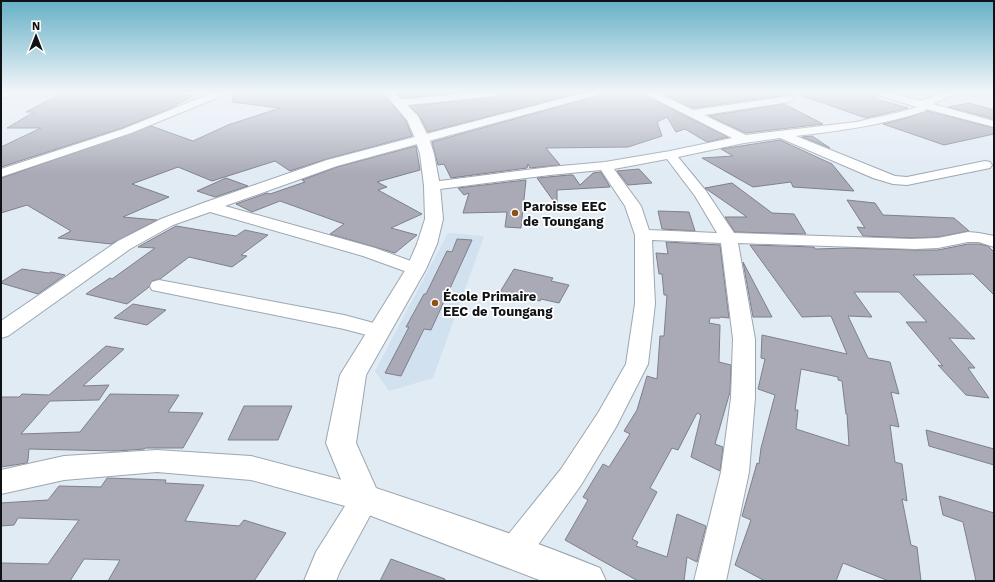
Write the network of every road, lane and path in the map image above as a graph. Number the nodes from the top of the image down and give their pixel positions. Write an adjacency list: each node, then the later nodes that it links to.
1 (153, 120): 14 (street)
2 (414, 120): 9 (street)
3 (488, 120): 9 (street)
4 (707, 120): 10 (street)
5 (879, 120): 8 (street)
6 (980, 120): 7 (street)
7 (994, 124)
8 (782, 135): 10 (street); 12 (street)
9 (422, 138): 15 (street); 16 (street)
10 (744, 139): 11 (street)
11 (670, 155): 13 (street); 18 (street)
12 (985, 165)
13 (605, 166): 15 (street); 17 (street)
14 (1, 173)
15 (432, 186): 20 (street)
16 (208, 206): 20 (street); 22 (street)
17 (643, 235): 18 (street); 26 (street)
18 (729, 238): 19 (street); 29 (street)
19 (994, 242)
20 (416, 269): 23 (street)
21 (159, 286): 23 (street)
22 (1, 331)
23 (378, 331): 25 (street)
24 (1, 482): 25 (street)
25 (365, 499): 26 (street); 27 (street)
26 (514, 552): 28 (street)
27 (320, 581)
28 (587, 581)
29 (710, 581)

